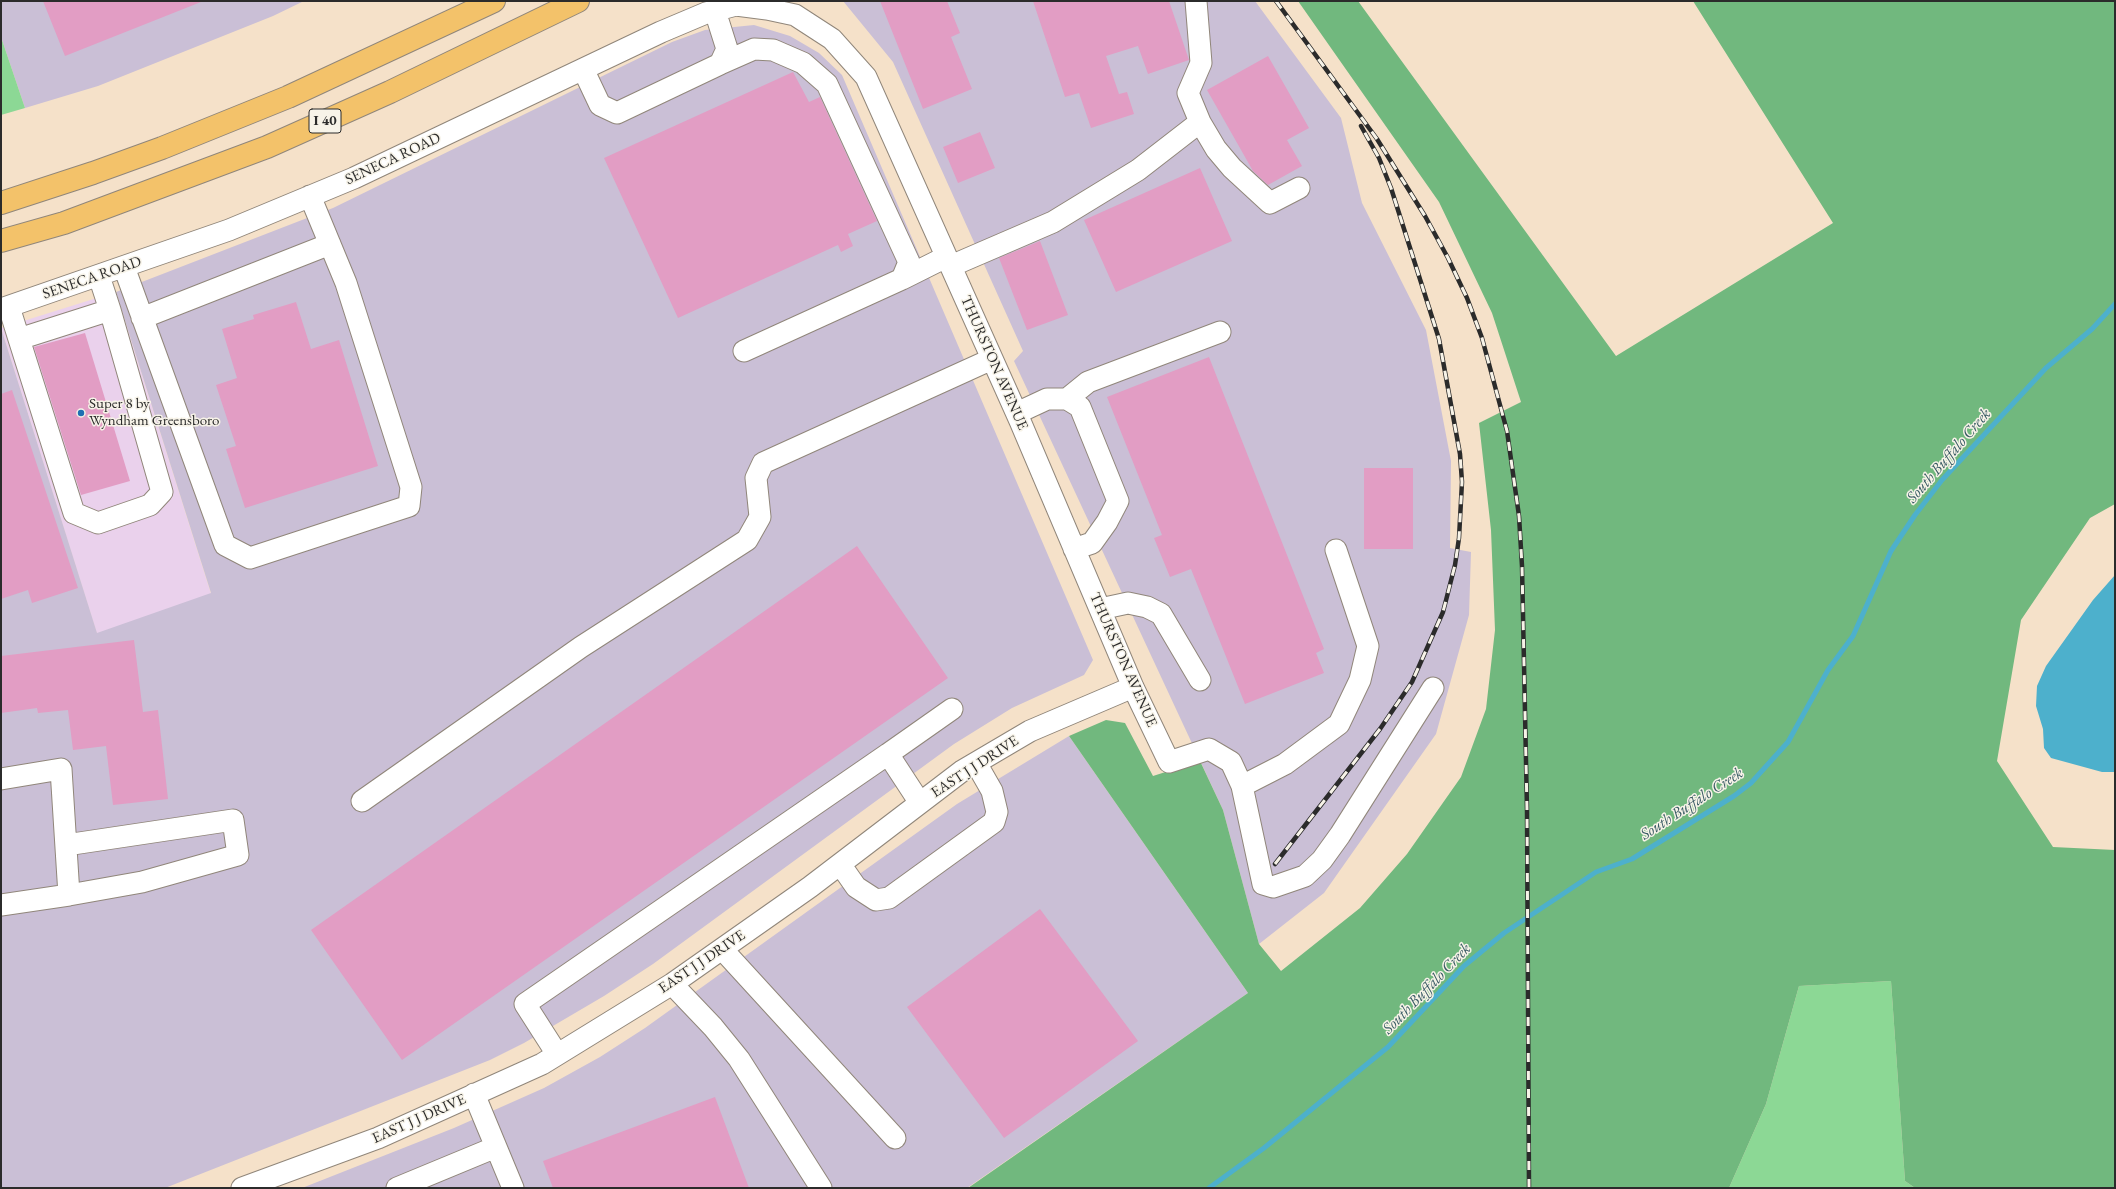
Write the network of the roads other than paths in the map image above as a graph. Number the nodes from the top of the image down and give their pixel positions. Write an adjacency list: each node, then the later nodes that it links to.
1 (494, 1): 11 (highway, I 40)
2 (578, 1): 12 (highway, I 40)
3 (1196, 1): 8 (street)
4 (772, 5): 5 (street, SENECA ROAD); 14 (street, THURSTON AVENUE)
5 (714, 11): 6 (street); 7 (street, SENECA ROAD)
6 (720, 64): 7 (street); 17 (street)
7 (583, 69): 10 (street, SENECA ROAD)
8 (1200, 122): 9 (street); 14 (street)
9 (1299, 188)
10 (310, 196): 13 (street); 15 (street, SENECA ROAD)
11 (1, 203)
12 (1, 241)
13 (330, 244): 20 (street); 20 (street)
14 (948, 261): 17 (street); 24 (street, THURSTON AVENUE)
15 (124, 267): 16 (street, SENECA ROAD); 20 (street)
16 (99, 276): 18 (street, SENECA ROAD); 19 (street)
17 (902, 279): 23 (street)
18 (5, 308): 22 (street)
19 (110, 310): 22 (street); 22 (street)
20 (142, 318)
21 (1220, 332): 25 (street)
22 (19, 338)
23 (744, 351)
24 (992, 359): 26 (street, THURSTON AVENUE); 38 (street)
25 (1067, 399): 26 (street); 27 (street)
26 (1017, 413): 27 (street, THURSTON AVENUE)
27 (1074, 549): 29 (street, THURSTON AVENUE)
28 (1336, 550): 37 (street)
29 (1100, 610): 30 (street); 31 (street, THURSTON AVENUE)
30 (1200, 680)
31 (1133, 687): 35 (street, EAST J J DRIVE); 37 (street, THURSTON AVENUE)
32 (1434, 688): 37 (street)
33 (952, 709): 34 (street)
34 (888, 754): 39 (street); 46 (street)
35 (976, 763): 39 (street, EAST J J DRIVE); 41 (street)
36 (1, 780): 40 (street)
37 (1242, 786)
38 (362, 801)
39 (920, 803): 41 (street, EAST J J DRIVE)
40 (66, 846): 42 (street); 42 (street)
41 (840, 864): 44 (street, EAST J J DRIVE)
42 (69, 895): 43 (street)
43 (1, 905)
44 (722, 949): 45 (street, EAST J J DRIVE); 48 (street)
45 (672, 984): 46 (street, EAST J J DRIVE); 53 (street)
46 (557, 1054): 47 (street, EAST J J DRIVE)
47 (474, 1094): 49 (street); 50 (street, EAST J J DRIVE)
48 (895, 1138)
49 (496, 1147): 51 (street); 52 (street)
50 (242, 1188)
51 (396, 1188)
52 (513, 1188)
53 (821, 1188)

